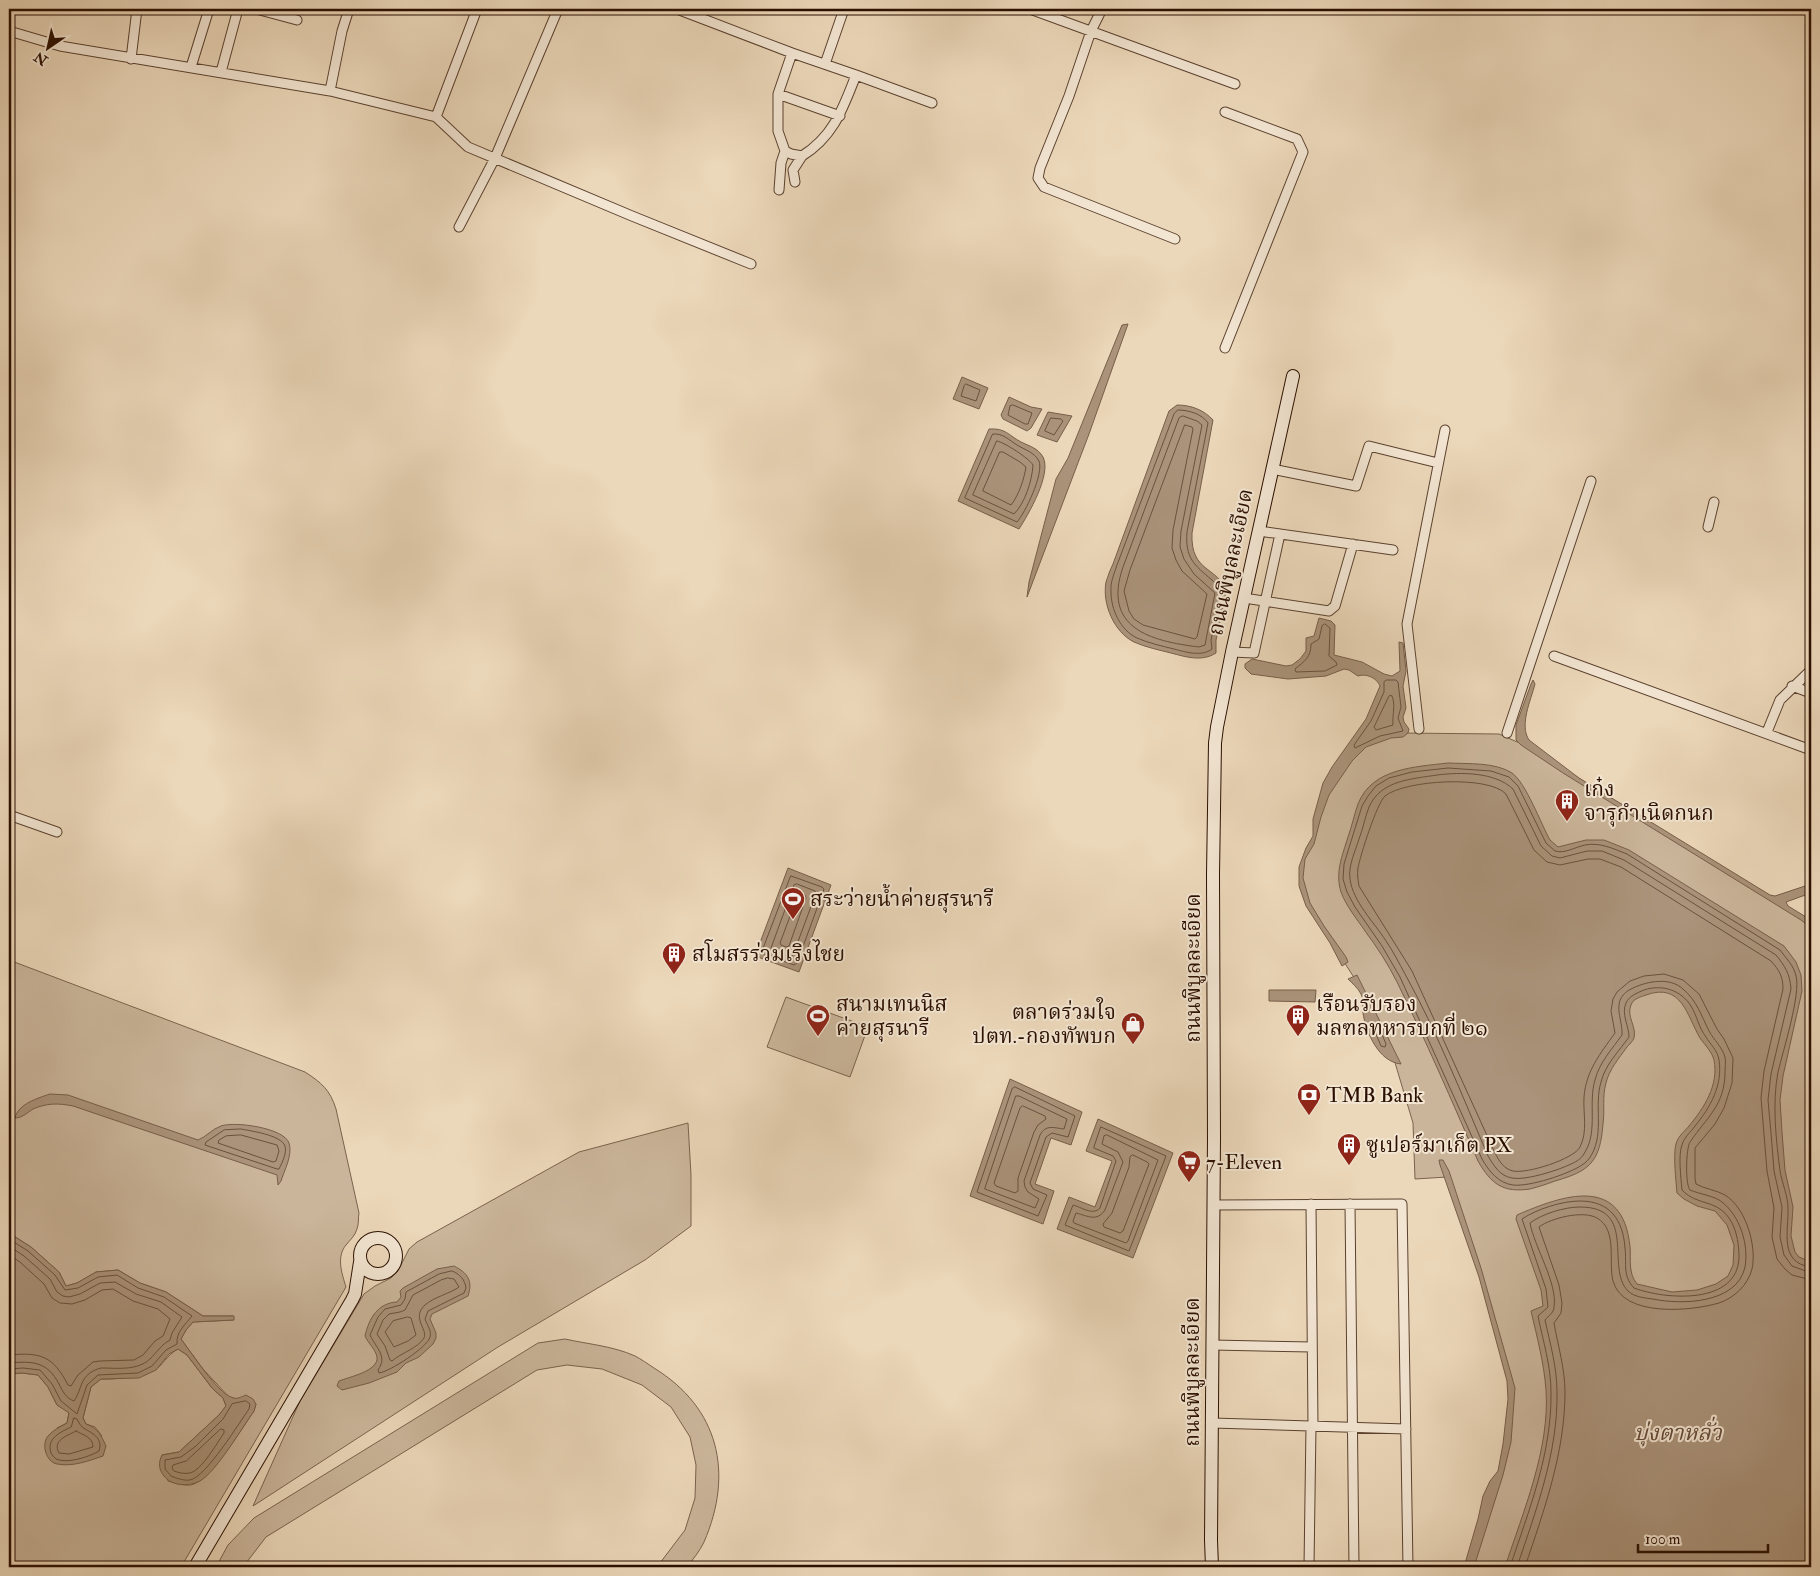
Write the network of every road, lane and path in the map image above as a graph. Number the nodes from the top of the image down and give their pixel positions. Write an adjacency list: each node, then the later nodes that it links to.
1 (10, 9): 13 (street)
2 (137, 9): 18 (street)
3 (209, 9): 20 (street)
4 (238, 9): 21 (street)
5 (256, 9): 14 (street)
6 (349, 9): 24 (street)
7 (476, 9): 29 (street)
8 (558, 9): 32 (street)
9 (677, 9): 17 (street)
10 (844, 9): 19 (street)
11 (1030, 9): 16 (street)
12 (1102, 9): 16 (street)
13 (9, 14)
14 (297, 20)
15 (9, 31): 18 (street)
16 (1091, 31): 23 (street); 36 (street)
17 (792, 53): 19 (street); 25 (street)
18 (131, 58): 20 (street)
19 (824, 64): 22 (street)
20 (191, 67): 21 (street)
21 (221, 72): 24 (street)
22 (856, 75): 26 (street); 28 (street)
23 (1235, 84)
24 (330, 90): 29 (street)
25 (778, 94): 28 (street); 30 (street)
26 (932, 103)
27 (1225, 112): 38 (street)
28 (840, 116): 31 (street)
29 (436, 117): 32 (street)
30 (785, 151): 31 (street); 34 (street)
31 (802, 156): 33 (street)
32 (495, 158): 35 (street); 37 (street)
33 (795, 182)
34 (779, 190)
35 (459, 227)
36 (1175, 239)
37 (751, 264)
38 (1225, 348)
39 (1293, 376): 42 (street, ถนนพิบูลละเอียด)
40 (1445, 430): 41 (street)
41 (1438, 463): 42 (street); 57 (street)
42 (1272, 469): 46 (street, ถนนพิบูลละเอียด)
43 (1591, 481): 59 (street)
44 (1714, 502): 45 (street)
45 (1708, 527)
46 (1259, 531): 47 (street); 50 (street, ถนนพิบูลละเอียด)
47 (1280, 534): 48 (street); 51 (street)
48 (1353, 544): 49 (street); 51 (street)
49 (1393, 550)
50 (1244, 598): 51 (street); 52 (street, ถนนพิบูลละเอียด)
51 (1266, 601): 52 (street)
52 (1232, 652): 65 (street, ถนนพิบูลละเอียด)
53 (1554, 656): 58 (street)
54 (1811, 670): 55 (street)
55 (1792, 686): 56 (street); 58 (street)
56 (1811, 693)
57 (1418, 729)
58 (1767, 732): 60 (street)
59 (1507, 733)
60 (1811, 750)
61 (9, 815): 62 (street)
62 (57, 832)
63 (1311, 1204): 64 (street); 65 (street); 70 (street)
64 (1350, 1204): 73 (street); 74 (street)
65 (1214, 1205): 69 (street, ถนนพิบูลละเอียด)
66 (360, 1262): 67 (street); 67 (street); 68 (street)
67 (378, 1274): 68 (street)
68 (355, 1294): 75 (street)
69 (1212, 1345): 70 (street); 71 (street, ถนนพิบูลละเอียด)
70 (1312, 1347): 72 (street)
71 (1212, 1423): 72 (street); 76 (street, ถนนพิบูลละเอียด)
72 (1312, 1426): 73 (street); 77 (street)
73 (1352, 1428): 74 (street); 78 (street)
74 (1406, 1429): 79 (street)
75 (195, 1567)
76 (1212, 1567)
77 (1309, 1567)
78 (1354, 1567)
79 (1408, 1567)

